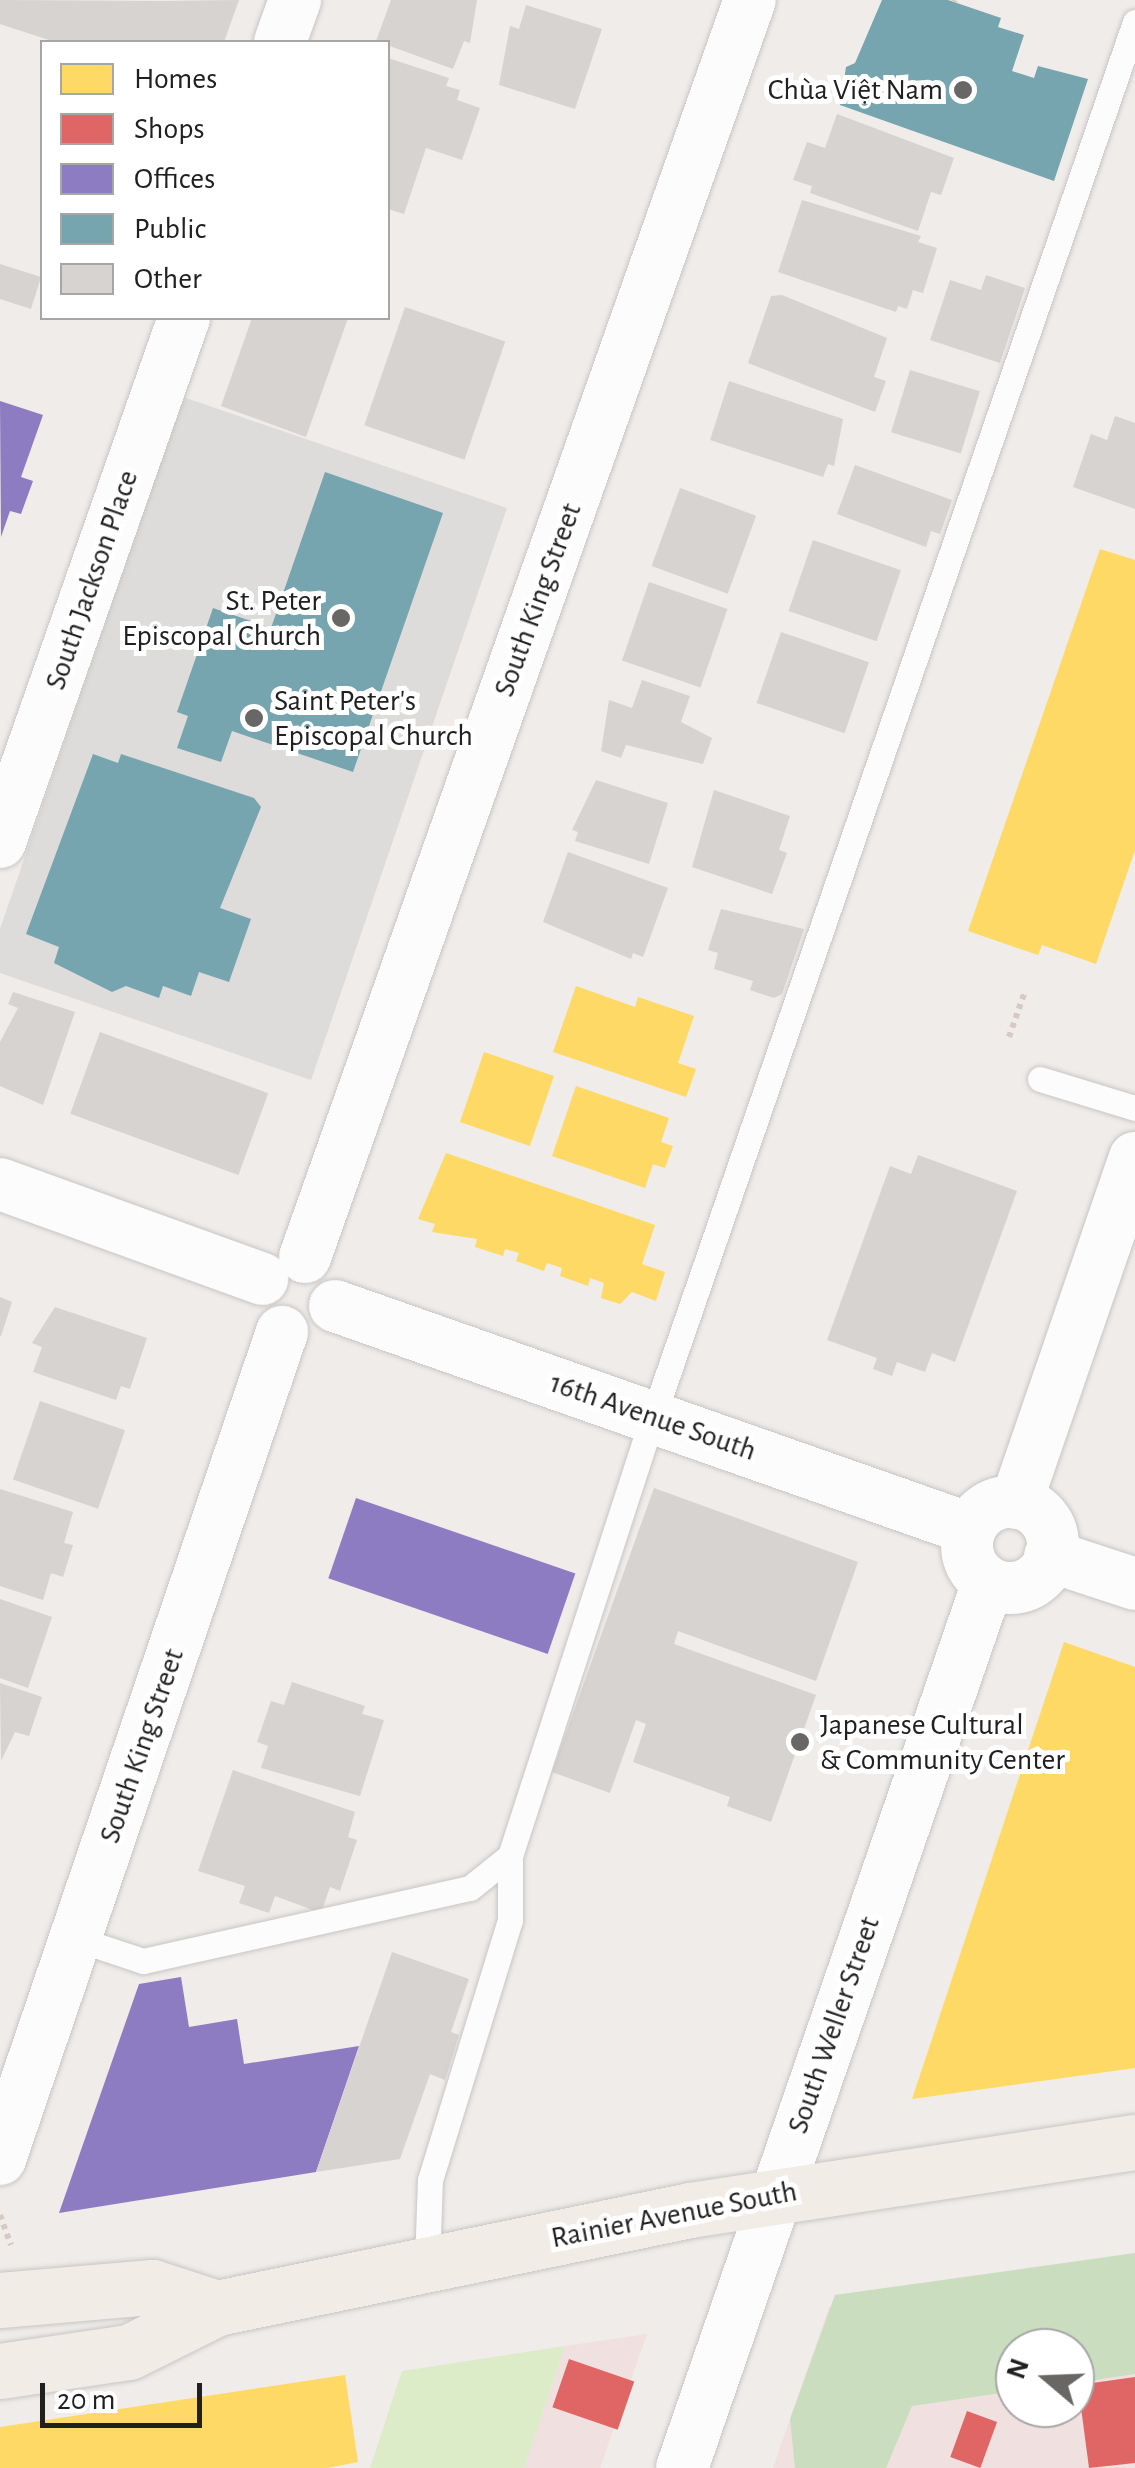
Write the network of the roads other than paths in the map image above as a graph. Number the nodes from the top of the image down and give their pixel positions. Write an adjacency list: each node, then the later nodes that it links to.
1 (295, 0): 4 (street)
2 (750, 0): 11 (street, South King Street)
3 (1135, 22): 14 (lane)
4 (281, 40)
5 (183, 320): 6 (street, South Jackson Place)
6 (0, 842)
7 (1040, 1078): 8 (lane)
8 (1135, 1108)
9 (1135, 1158): 15 (street)
10 (0, 1184): 11 (street)
11 (284, 1268): 12 (street); 13 (street)
12 (335, 1306): 13 (street); 14 (street, 16th Avenue South)
13 (282, 1332): 21 (street, South King Street)
14 (653, 1417): 16 (street, 16th Avenue South); 20 (lane)
15 (1016, 1502): 16 (street); 17 (street)
16 (970, 1528): 18 (street)
17 (1050, 1556): 18 (street); 19 (street)
18 (988, 1583): 24 (street, South Weller Street)
19 (1135, 1584)
20 (510, 1856): 21 (lane); 25 (lane)
21 (77, 1939): 23 (street, South King Street)
22 (1135, 2142): 24 (main road, Rainier Avenue South)
23 (0, 2159)
24 (775, 2195): 25 (main road, Rainier Avenue South); 30 (street, South Weller Street)
25 (427, 2264): 27 (main road, Rainier Avenue South)
26 (26, 2298): 27 (main road, Rainier Avenue South); 28 (main road)
27 (217, 2308): 29 (main road, Rainier Avenue South)
28 (0, 2332)
29 (0, 2371)
30 (682, 2468)

